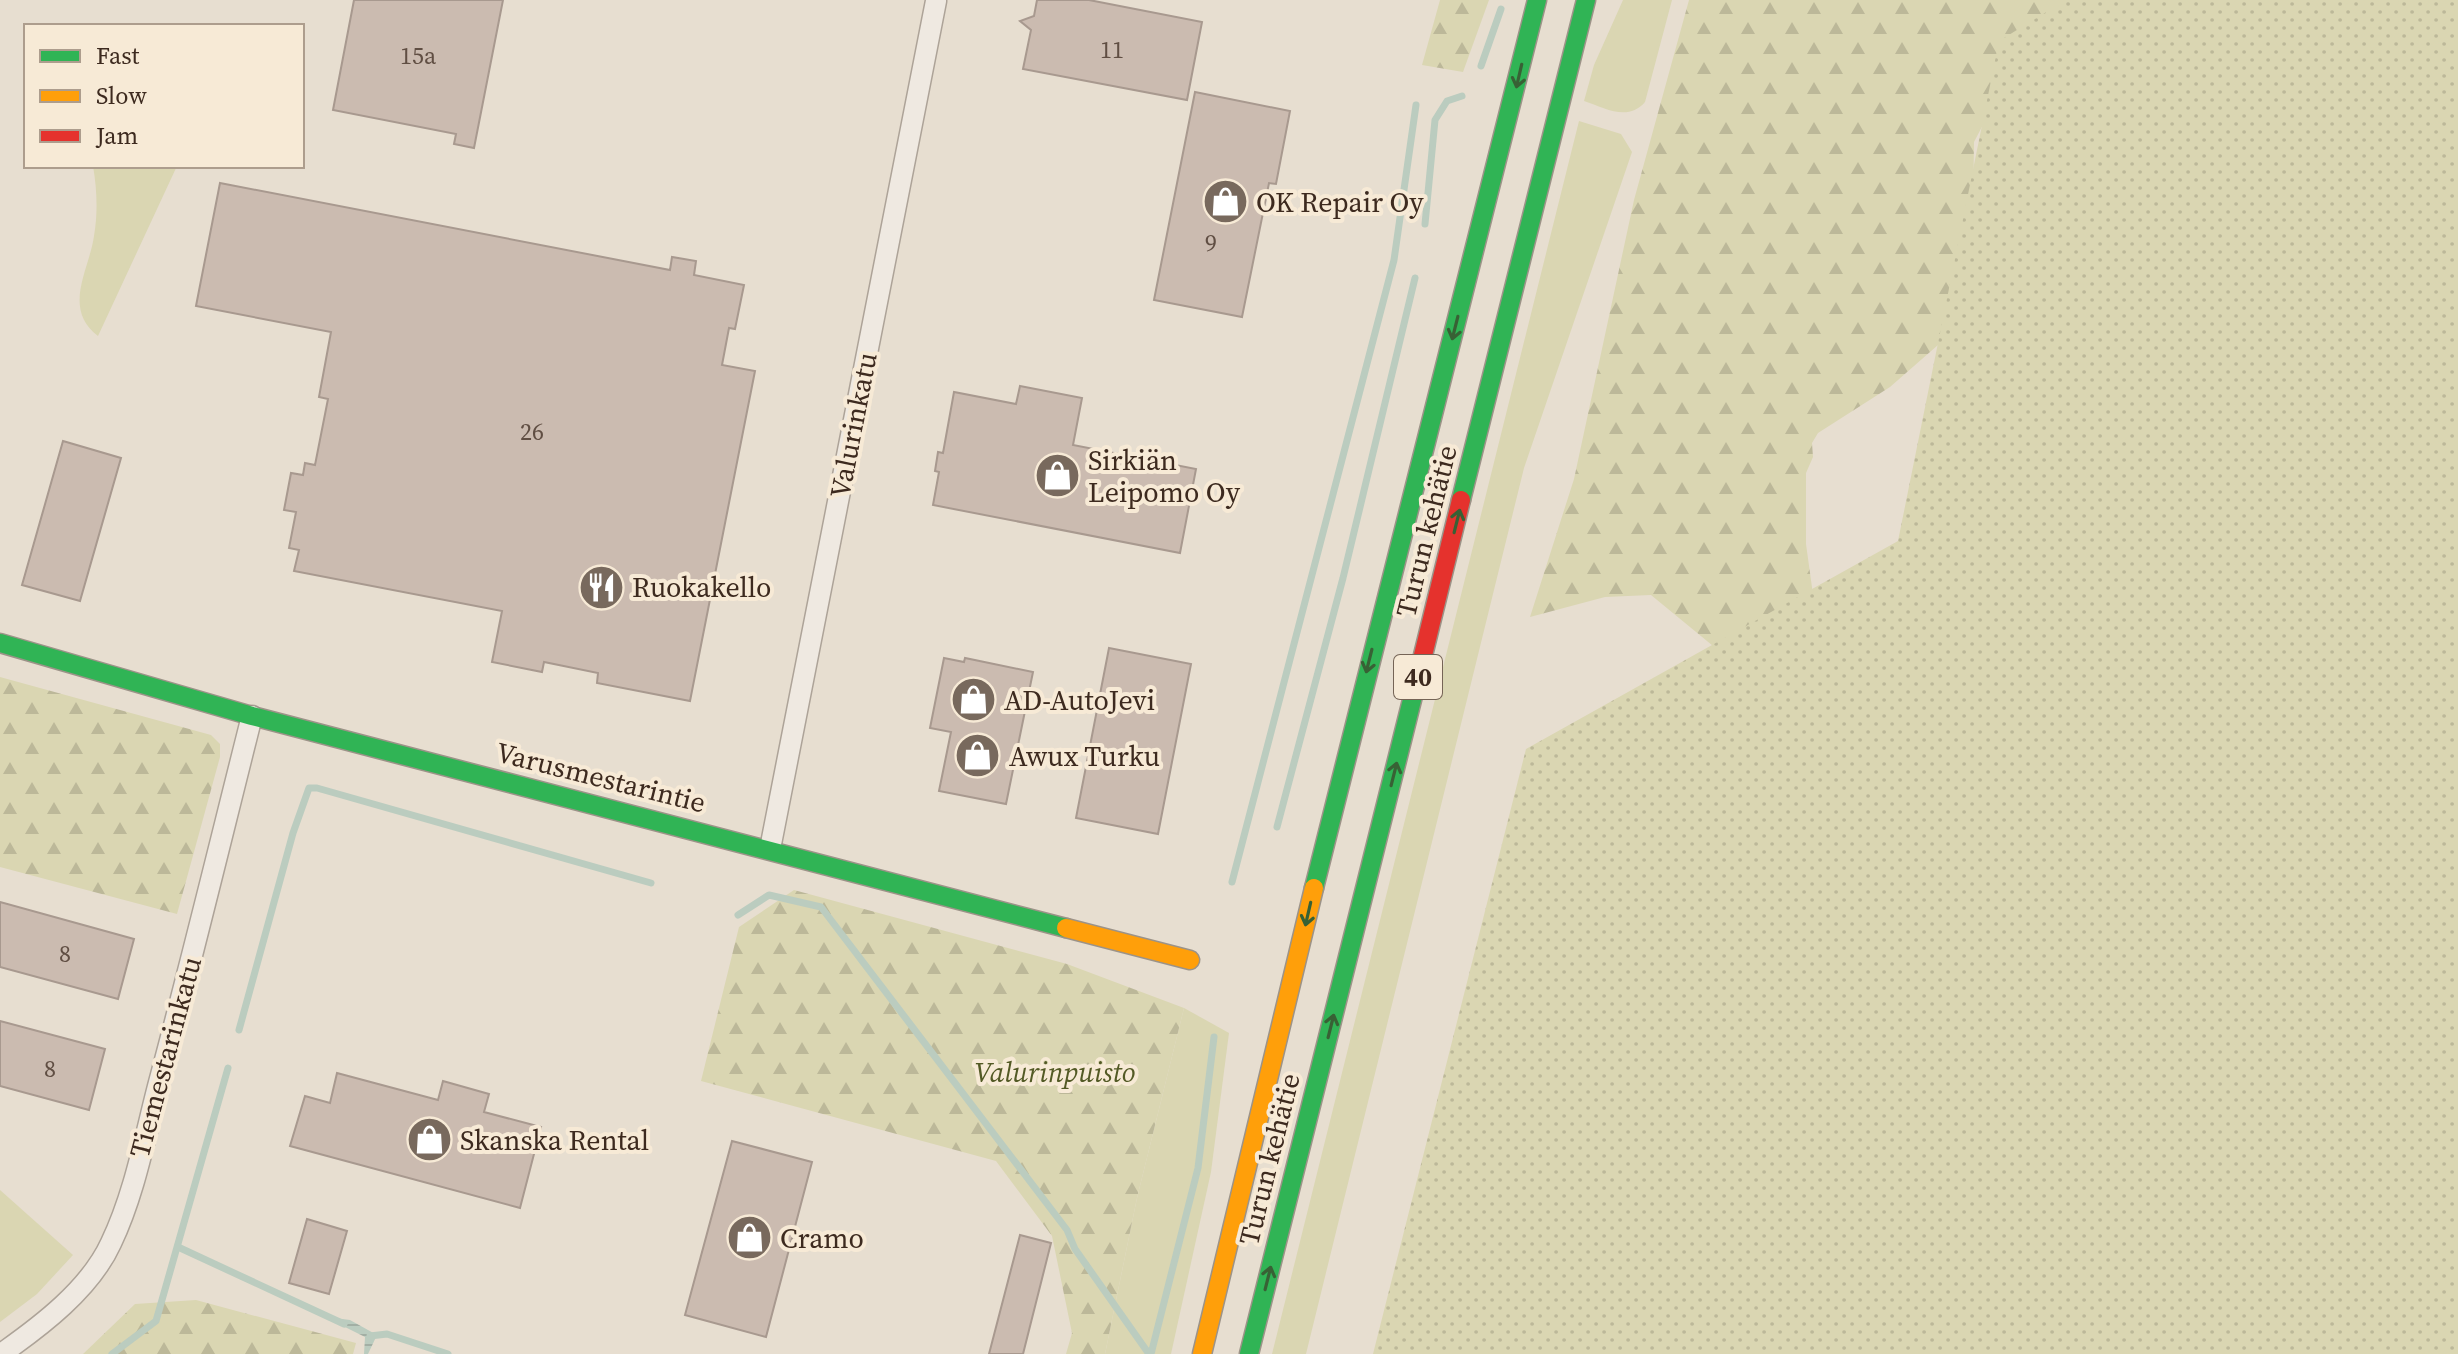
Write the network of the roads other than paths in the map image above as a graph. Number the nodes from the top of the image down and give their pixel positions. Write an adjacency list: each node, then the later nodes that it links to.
1 (1537, 0): 9 (main road, Turun kehätie / 40, one-way to 9)
2 (1586, 0): 10 (main road, Turun kehätie / 40, one-way to 2)
3 (936, 1): 6 (street, Valurinkatu)
4 (0, 643): 5 (main road, Varusmestarintie)
5 (252, 716): 6 (main road, Varusmestarintie); 8 (street, Tiemestarinkatu)
6 (770, 849): 7 (main road, Varusmestarintie)
7 (1190, 960)
8 (1, 1354)
9 (1202, 1354)
10 (1249, 1354)

